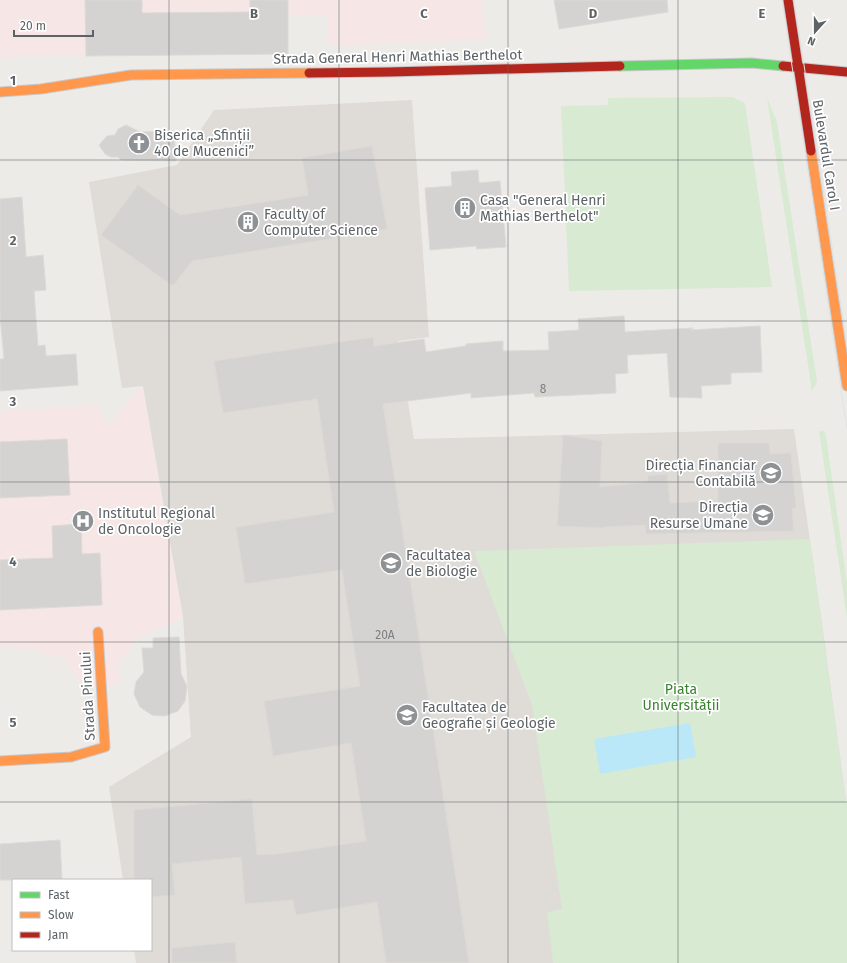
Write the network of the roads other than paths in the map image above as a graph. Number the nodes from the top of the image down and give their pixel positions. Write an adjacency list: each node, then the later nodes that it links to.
1 (788, 0): 2 (street, Bulevardul Carol I)
2 (798, 68): 3 (street, Strada General Henri Mathias Berthelot); 4 (street, Strada General Henri Mathias Berthelot); 5 (street, Bulevardul Carol I)
3 (847, 72)
4 (0, 92)
5 (847, 386)
6 (98, 632): 7 (street, Strada Pinului)
7 (0, 761)

